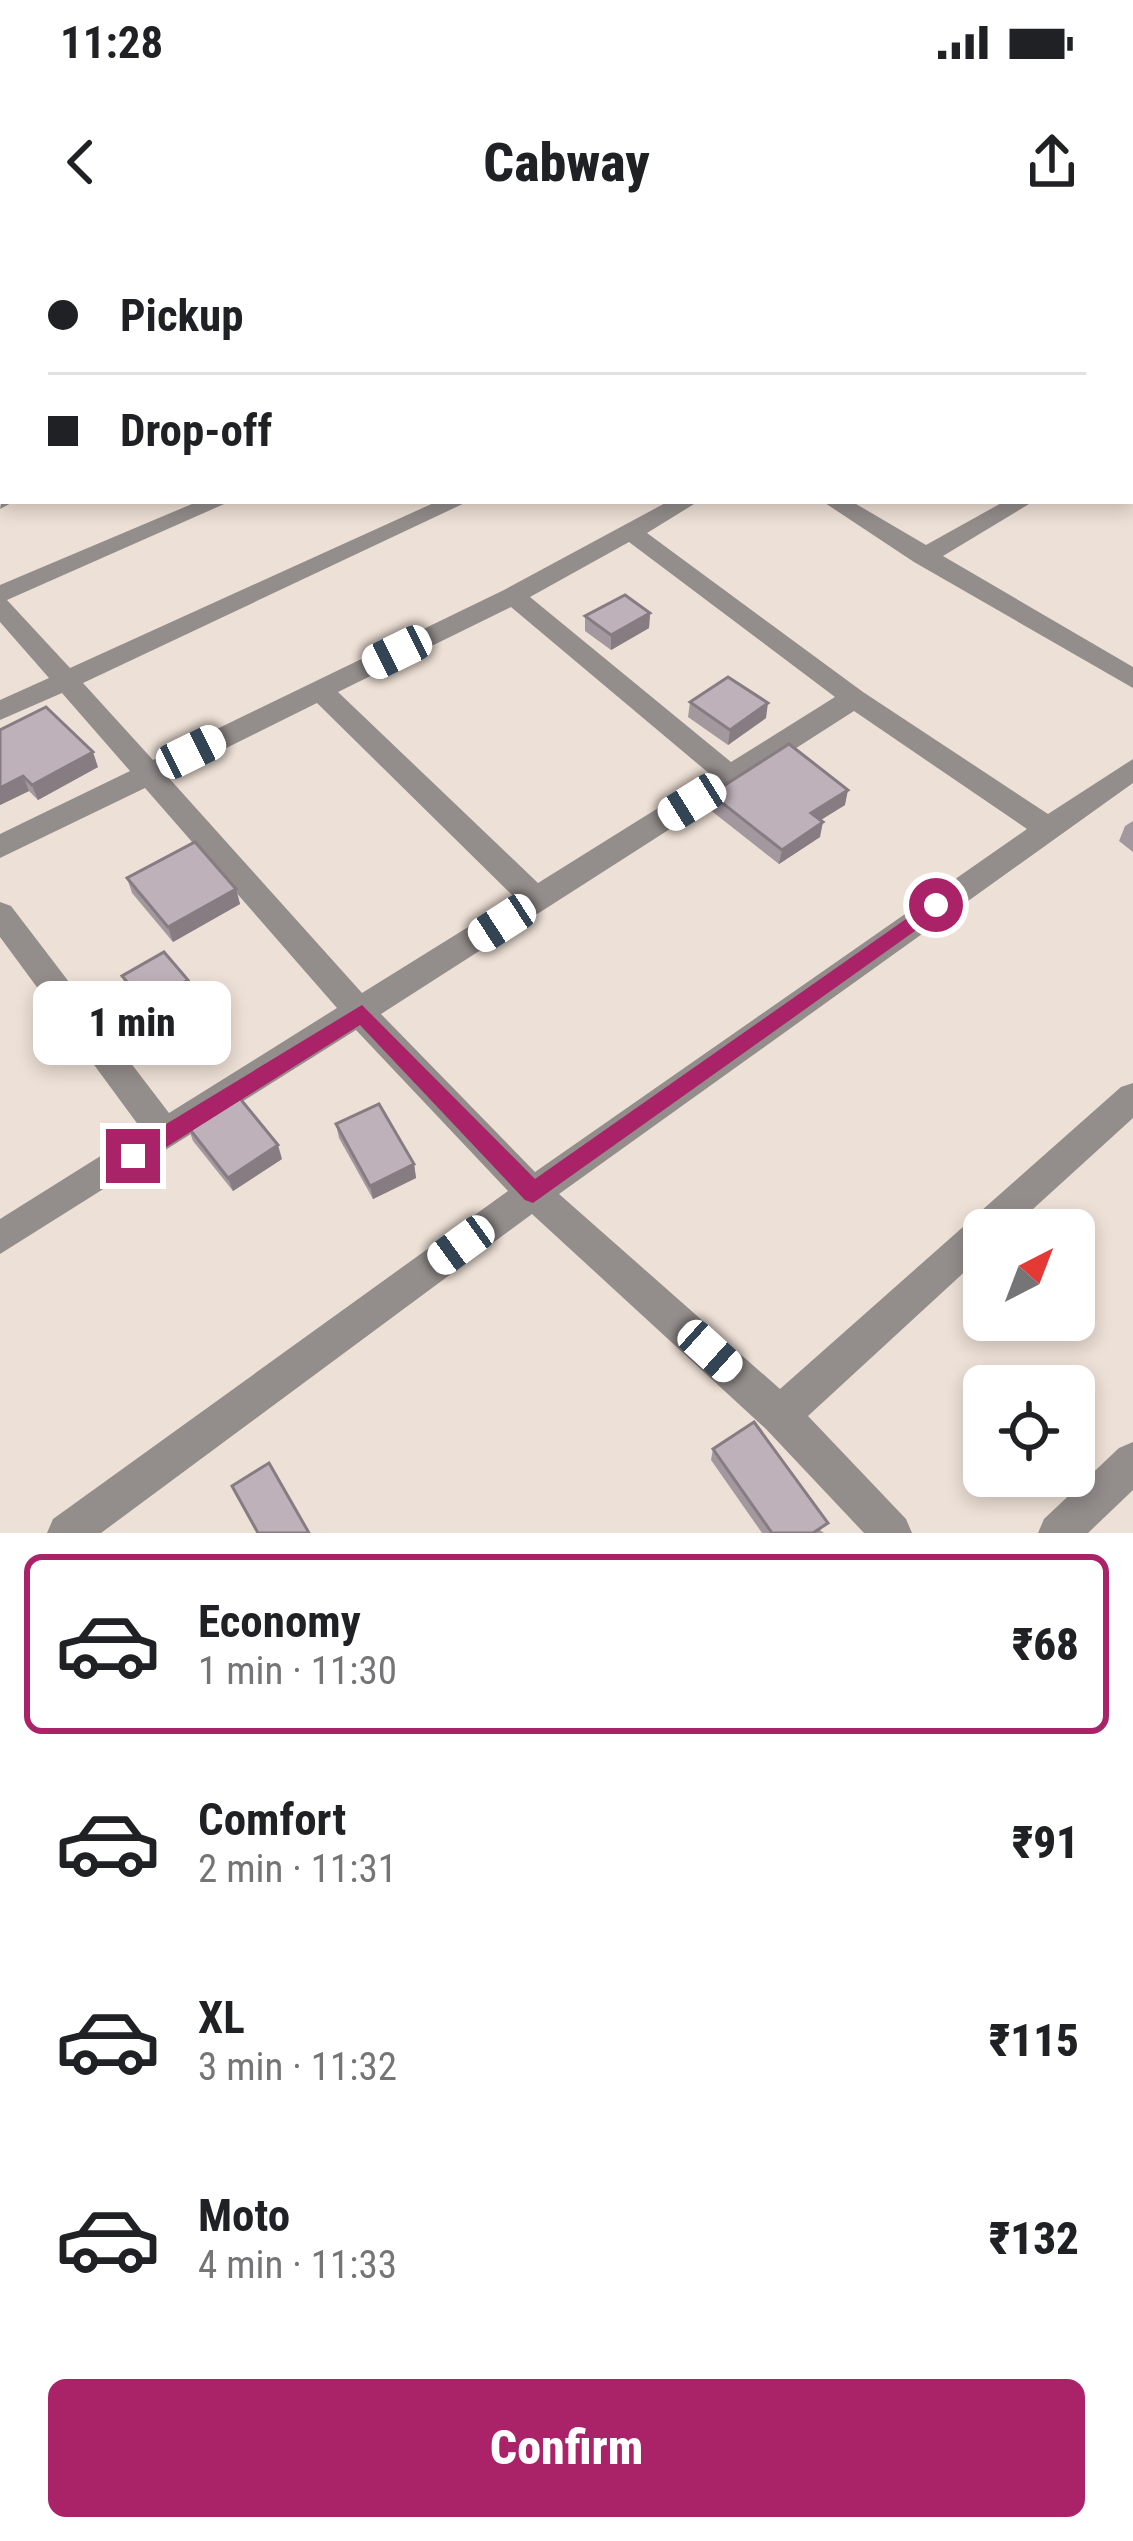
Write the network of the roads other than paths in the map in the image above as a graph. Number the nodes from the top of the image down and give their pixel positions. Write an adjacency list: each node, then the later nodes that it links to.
1 (213, 504): 8 (street)
2 (451, 504): 12 (street)
3 (682, 504): 6 (street)
4 (839, 504): 7 (street)
5 (1017, 504): 7 (street)
6 (632, 533): 9 (street); 14 (street)
7 (923, 557): 11 (street)
8 (0, 594)
9 (513, 596): 13 (street); 18 (street)
10 (0, 606): 12 (street)
11 (1133, 679)
12 (67, 680): 15 (street); 17 (street)
13 (320, 690): 17 (street); 21 (street)
14 (854, 698): 18 (street); 19 (street)
15 (0, 711)
16 (1133, 769): 19 (street)
17 (148, 772): 20 (street); 23 (street)
18 (731, 777): 21 (street)
19 (1046, 827): 26 (street)
20 (0, 847)
21 (537, 901): 23 (street)
22 (0, 914): 25 (street)
23 (362, 1013): 25 (street); 26 (street)
24 (1133, 1097): 27 (street)
25 (166, 1135): 28 (street)
26 (533, 1192): 30 (street); 32 (street)
27 (1009, 1209)
28 (0, 1238)
29 (963, 1251): 30 (street)
30 (780, 1415): 33 (street)
31 (1133, 1462): 34 (street)
32 (67, 1533)
33 (892, 1533)
34 (1058, 1533)

